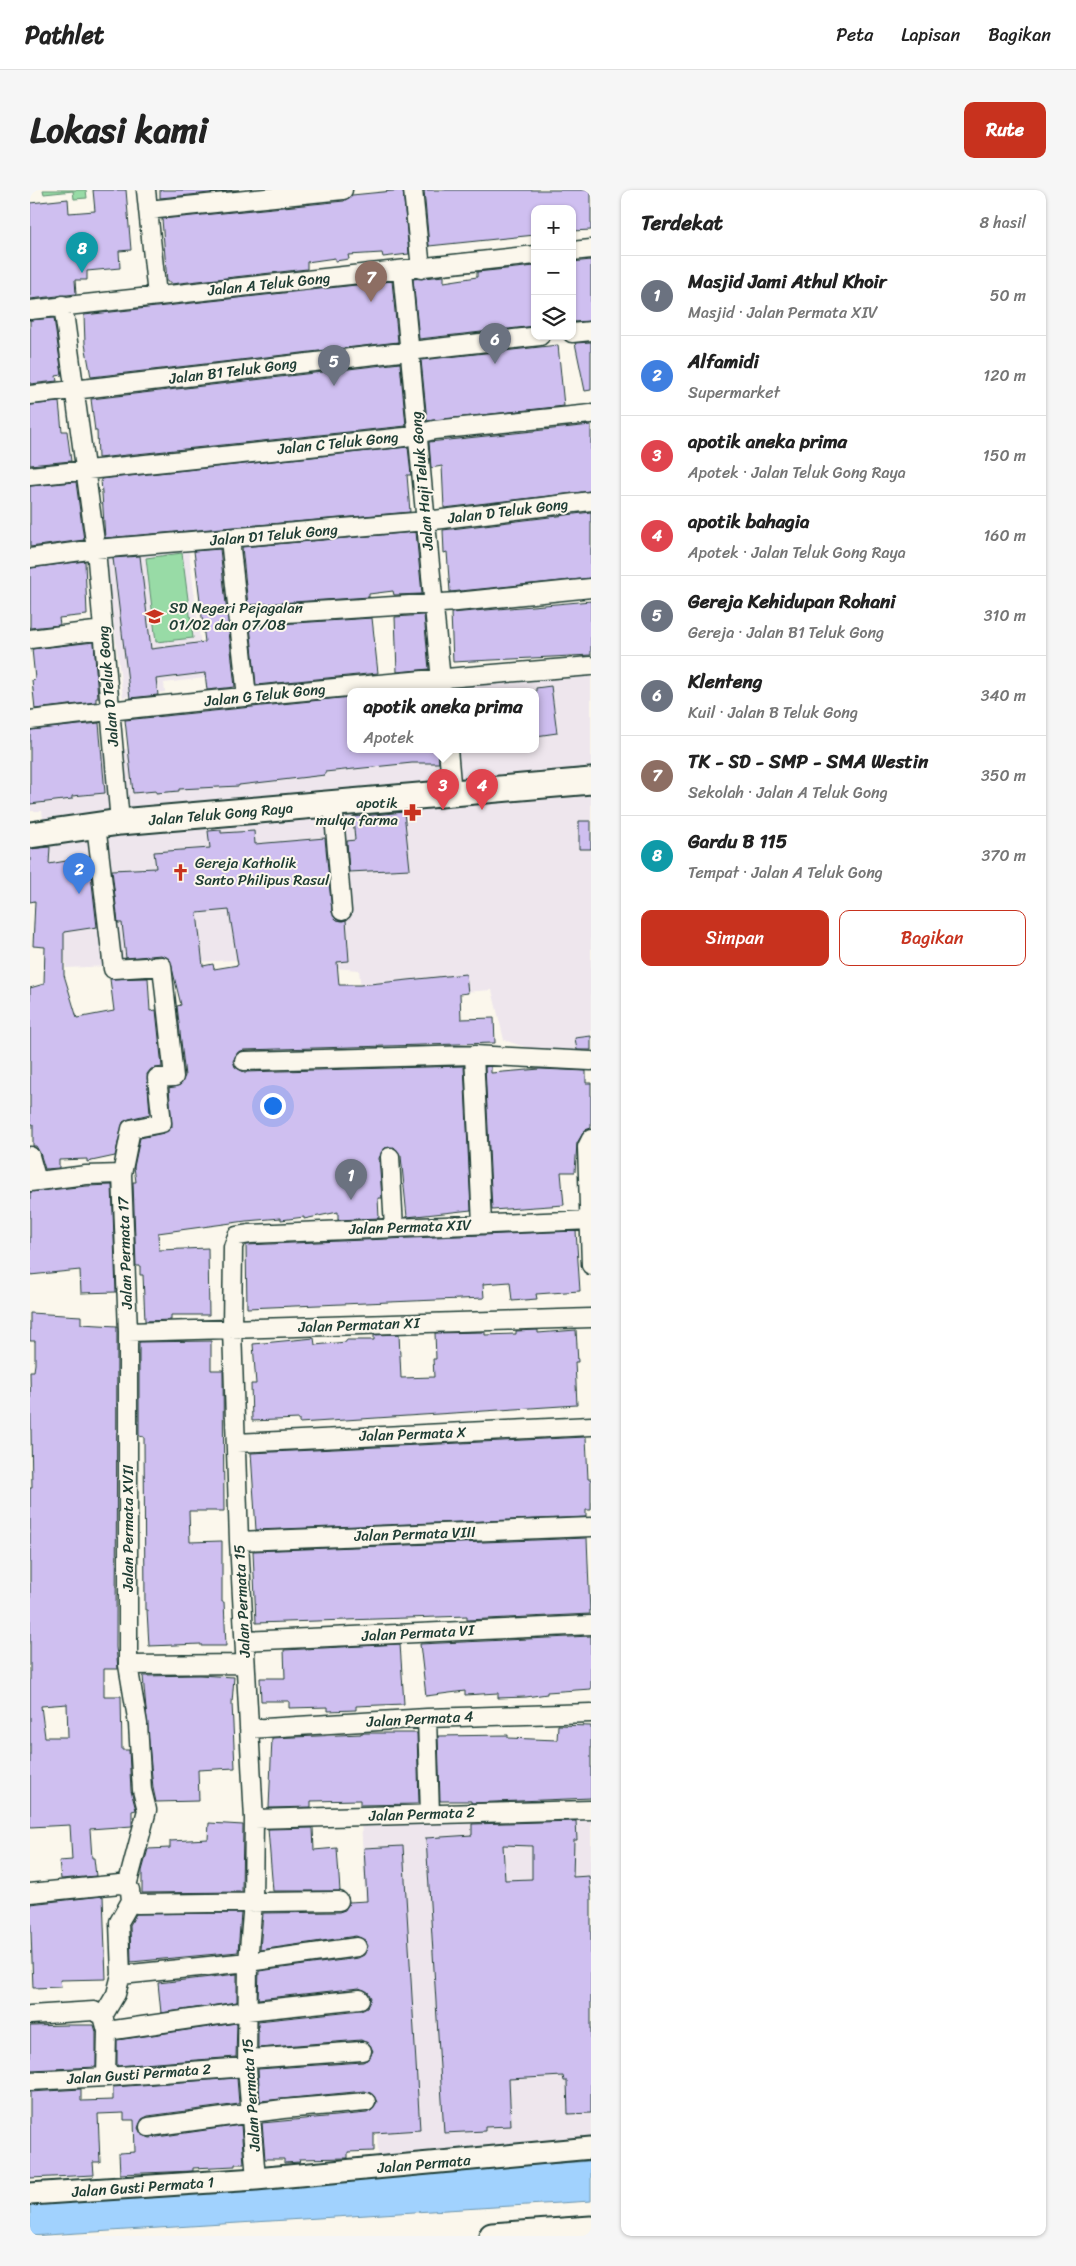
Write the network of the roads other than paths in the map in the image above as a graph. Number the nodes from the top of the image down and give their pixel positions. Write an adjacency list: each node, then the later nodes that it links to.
1 (146, 190): 4 (street)
2 (343, 190): 4 (street)
3 (414, 190): 8 (street)
4 (148, 210): 10 (street)
5 (591, 249): 6 (street)
6 (576, 251)
7 (531, 255): 8 (street, Jalan A Teluk Gong)
8 (421, 269): 9 (street, Jalan A Teluk Gong)
9 (402, 271): 10 (street, Jalan A Teluk Gong); 16 (street, Jalan Haji Teluk Gong)
10 (158, 296): 11 (street, Jalan A Teluk Gong)
11 (62, 306): 12 (street, Jalan A Teluk Gong); 17 (street, Jalan D Teluk Gong)
12 (30, 310)
13 (591, 331): 14 (street)
14 (576, 333)
15 (531, 337): 16 (street, Jalan B1 Teluk Gong)
16 (410, 351): 17 (street, Jalan B1 Teluk Gong); 20 (street, Jalan Haji Teluk Gong)
17 (74, 390): 18 (street, Jalan B1 Teluk Gong); 21 (street, Jalan D Teluk Gong)
18 (30, 395)
19 (591, 414): 20 (street, Jalan C Teluk Gong)
20 (417, 432): 21 (street, Jalan C Teluk Gong); 24 (street, Jalan Haji Teluk Gong)
21 (85, 470): 22 (street, Jalan C Teluk Gong); 26 (street, Jalan D Teluk Gong)
22 (30, 476)
23 (591, 501): 24 (street, Jalan D Teluk Gong)
24 (426, 522): 25 (street, Jalan D1 Teluk Gong); 29 (street, Jalan Haji Teluk Gong)
25 (230, 539): 26 (street, Jalan D1 Teluk Gong); 30 (street)
26 (96, 549): 27 (street); 31 (street, Jalan D Teluk Gong)
27 (30, 558)
28 (591, 588): 29 (street)
29 (434, 603): 30 (street); 34 (street, Jalan Haji Teluk Gong)
30 (238, 616): 37 (street)
31 (103, 630): 32 (street); 38 (street, Jalan D Teluk Gong)
32 (30, 638)
33 (591, 666): 34 (street, Jalan G Teluk Gong)
34 (442, 685): 35 (street, Jalan G Teluk Gong)
35 (397, 688)
36 (347, 691): 37 (street, Jalan G Teluk Gong)
37 (247, 698): 38 (street, Jalan G Teluk Gong)
38 (110, 710): 39 (street, Jalan G Teluk Gong); 44 (street, Jalan D Teluk Gong)
39 (30, 720)
40 (448, 753): 42 (street)
41 (591, 781): 42 (main road, Jalan Teluk Gong Raya)
42 (452, 794): 43 (main road, Jalan Teluk Gong Raya)
43 (333, 804): 44 (main road, Jalan Teluk Gong Raya); 46 (street)
44 (108, 824): 45 (main road, Jalan Teluk Gong Raya); 53 (street, Jalan D Teluk Gong)
45 (30, 835)
46 (342, 911)
47 (474, 1055): 48 (street); 49 (street); 56 (street)
48 (244, 1061)
49 (591, 1061)
50 (591, 1139): 55 (street)
51 (30, 1156): 54 (street)
52 (390, 1157): 57 (street)
53 (122, 1174): 54 (street); 62 (street, Jalan Permata 17)
54 (34, 1182)
55 (590, 1220): 56 (street, Jalan Permata XIV); 59 (street)
56 (482, 1224): 57 (street, Jalan Permata XIV)
57 (394, 1228): 58 (street, Jalan Permata XIV)
58 (235, 1240): 61 (street, Jalan Permata 15)
59 (591, 1265)
60 (591, 1318): 61 (street, Jalan Permatan XI)
61 (232, 1329): 62 (street, Jalan Permatan XI); 64 (street, Jalan Permata 15)
62 (128, 1332): 70 (street, Jalan Permata XVII)
63 (591, 1426): 64 (street, Jalan Permata X)
64 (236, 1444): 66 (street, Jalan Permata 15)
65 (591, 1527): 66 (street, Jalan Permata VIII)
66 (240, 1541): 68 (street, Jalan Permata 15)
67 (591, 1625): 68 (street, Jalan Permata VI)
68 (244, 1641): 69 (street, Jalan Permata 15)
69 (245, 1664): 70 (street); 73 (street, Jalan Permata 15)
70 (128, 1665): 78 (street, Jalan Permata XVII)
71 (591, 1713): 72 (street, Jalan Permata 4)
72 (427, 1718): 73 (street, Jalan Permata 4); 75 (street)
73 (249, 1729): 76 (street, Jalan Permata 15)
74 (591, 1810): 75 (street, Jalan Permata 2)
75 (430, 1814): 76 (street, Jalan Permata 2)
76 (254, 1819): 80 (street, Jalan Permata 15)
77 (30, 1893): 78 (street)
78 (129, 1893): 80 (street); 83 (street, Jalan Permata XVII)
79 (339, 1901): 80 (street)
80 (253, 1902): 82 (street, Jalan Permata 15)
81 (357, 1946): 82 (street)
82 (248, 1962): 83 (street); 85 (street, Jalan Permata 15)
83 (121, 1975): 87 (street)
84 (360, 1999): 85 (street)
85 (246, 2011): 87 (street); 89 (street, Jalan Permata 15)
86 (30, 2015): 87 (street)
87 (105, 2023): 90 (street)
88 (362, 2051): 89 (street, Jalan Gusti Permata 2)
89 (247, 2063): 90 (street, Jalan Gusti Permata 2); 93 (street, Jalan Permata 15)
90 (106, 2077): 91 (street, Jalan Gusti Permata 2)
91 (30, 2081)
92 (366, 2102): 93 (street)
93 (252, 2115): 94 (street); 96 (street, Jalan Permata 15)
94 (149, 2127)
95 (591, 2148): 96 (street, Jalan Permata)
96 (256, 2179): 97 (street, Jalan Gusti Permata 1)
97 (30, 2194)
98 (591, 2229): 99 (main road)
99 (492, 2236)

